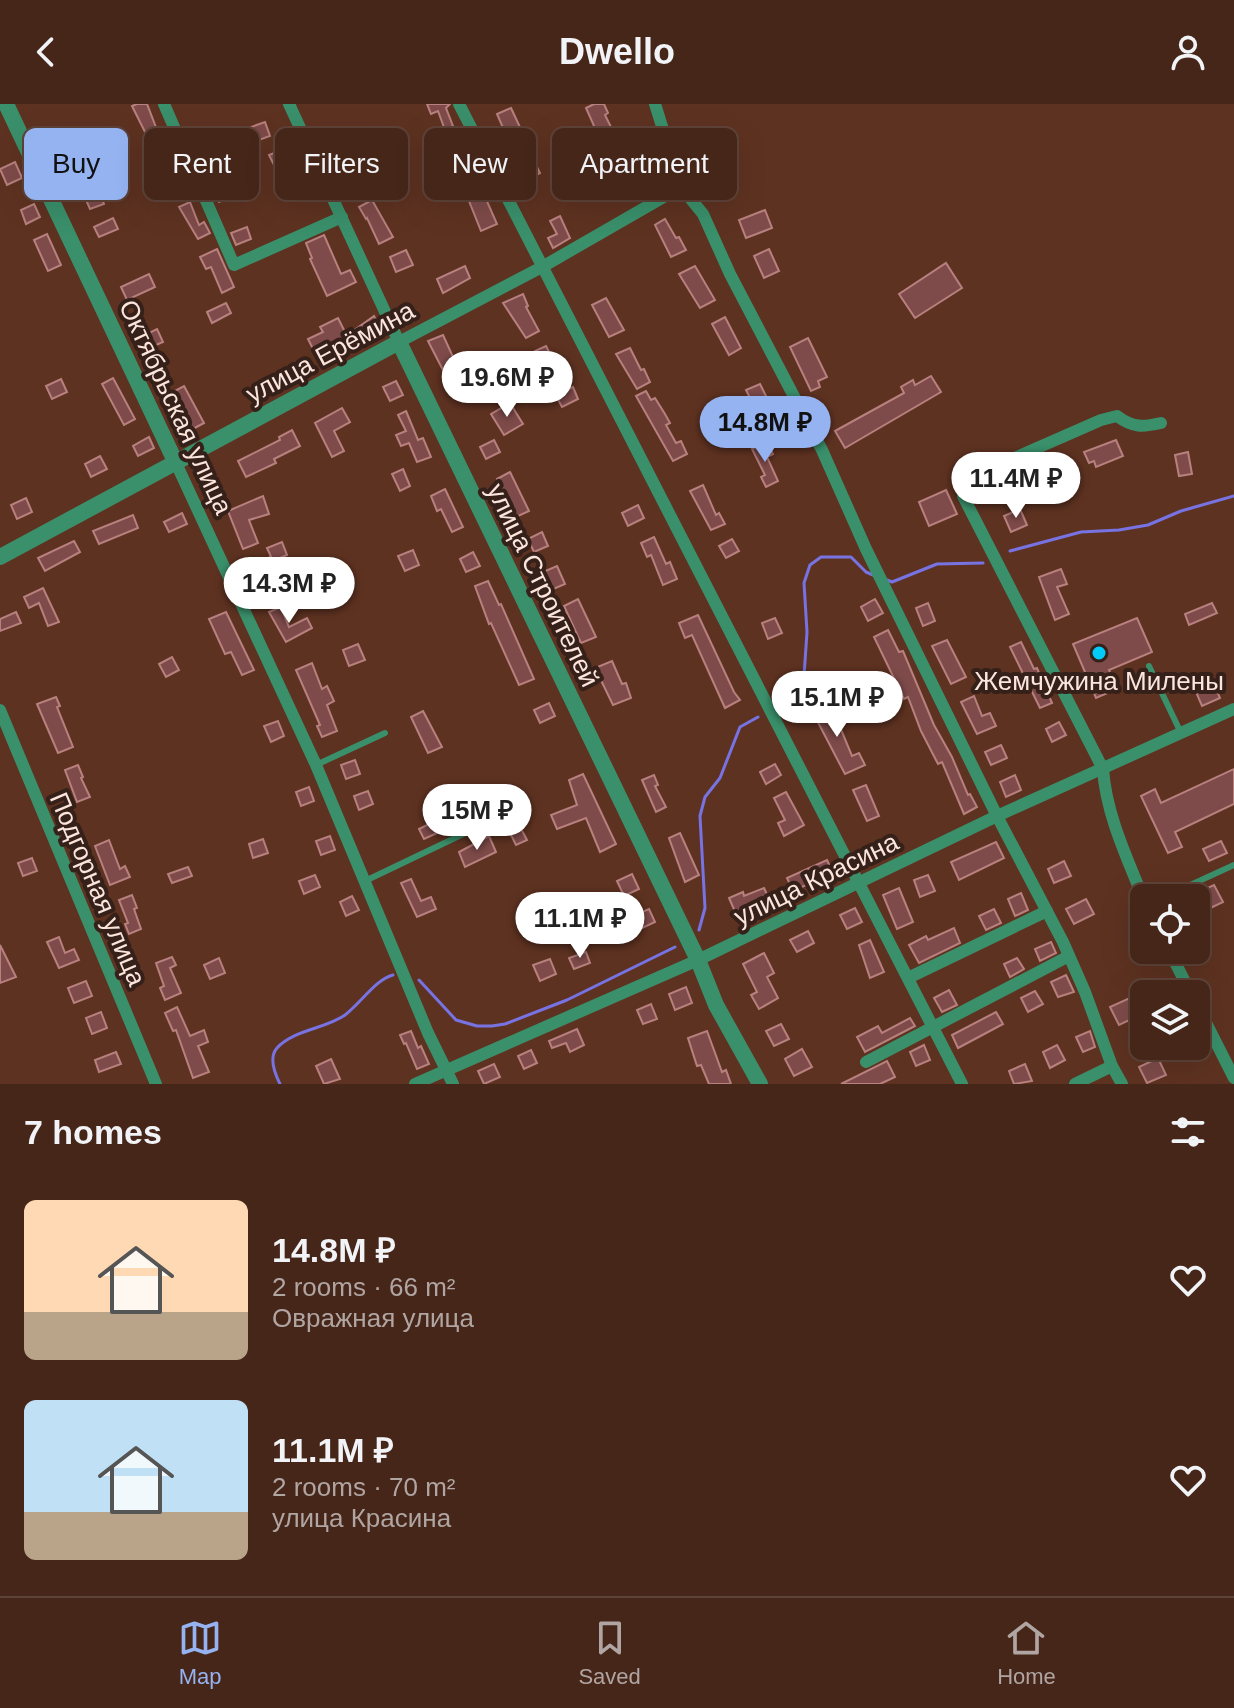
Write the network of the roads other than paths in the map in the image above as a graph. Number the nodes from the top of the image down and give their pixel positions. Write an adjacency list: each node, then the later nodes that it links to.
1 (6, 104): 13 (street, Октябрьская улица)
2 (164, 104): 9 (street)
3 (289, 104): 9 (street, улица Строителей)
4 (459, 104): 10 (street)
5 (655, 104): 6 (street)
6 (663, 128)
7 (658, 200): 10 (street, улица Ерёмина)
8 (692, 200): 22 (street)
9 (342, 217): 11 (street, улица Строителей)
10 (542, 267): 11 (street, улица Ерёмина); 26 (street)
11 (399, 342): 13 (street, улица Ерёмина); 31 (street, улица Строителей)
12 (1161, 423): 21 (street)
13 (175, 461): 14 (street, улица Ерёмина); 20 (street, Октябрьская улица)
14 (0, 557)
15 (1149, 666): 19 (lane)
16 (1234, 709): 19 (street, улица Красина)
17 (0, 710): 39 (street, Подгорная улица)
18 (385, 733): 20 (lane)
19 (1181, 733): 21 (street, улица Красина)
20 (316, 765): 25 (street, Октябрьская улица)
21 (1103, 769): 22 (street, улица Красина); 27 (street)
22 (997, 816): 26 (street, улица Красина); 29 (street)
23 (480, 826): 25 (lane)
24 (1234, 865): 28 (lane)
25 (365, 881): 37 (street, Октябрьская улица)
26 (859, 882): 31 (street, улица Красина); 32 (street)
27 (1138, 884)
28 (1193, 884)
29 (1047, 911): 30 (street); 32 (street)
30 (1069, 956): 33 (street); 36 (street)
31 (698, 960): 37 (street, улица Красина); 42 (street, улица Строителей)
32 (908, 978): 33 (street)
33 (932, 1028): 35 (street); 43 (street)
34 (1210, 1031): 38 (street)
35 (866, 1062)
36 (1112, 1066): 44 (street); 45 (street)
37 (446, 1070): 40 (street, улица Красина); 41 (street, Октябрьская улица)
38 (1234, 1078)
39 (156, 1084)
40 (415, 1084)
41 (453, 1084)
42 (760, 1084)
43 (962, 1084)
44 (1075, 1084)
45 (1122, 1084)

